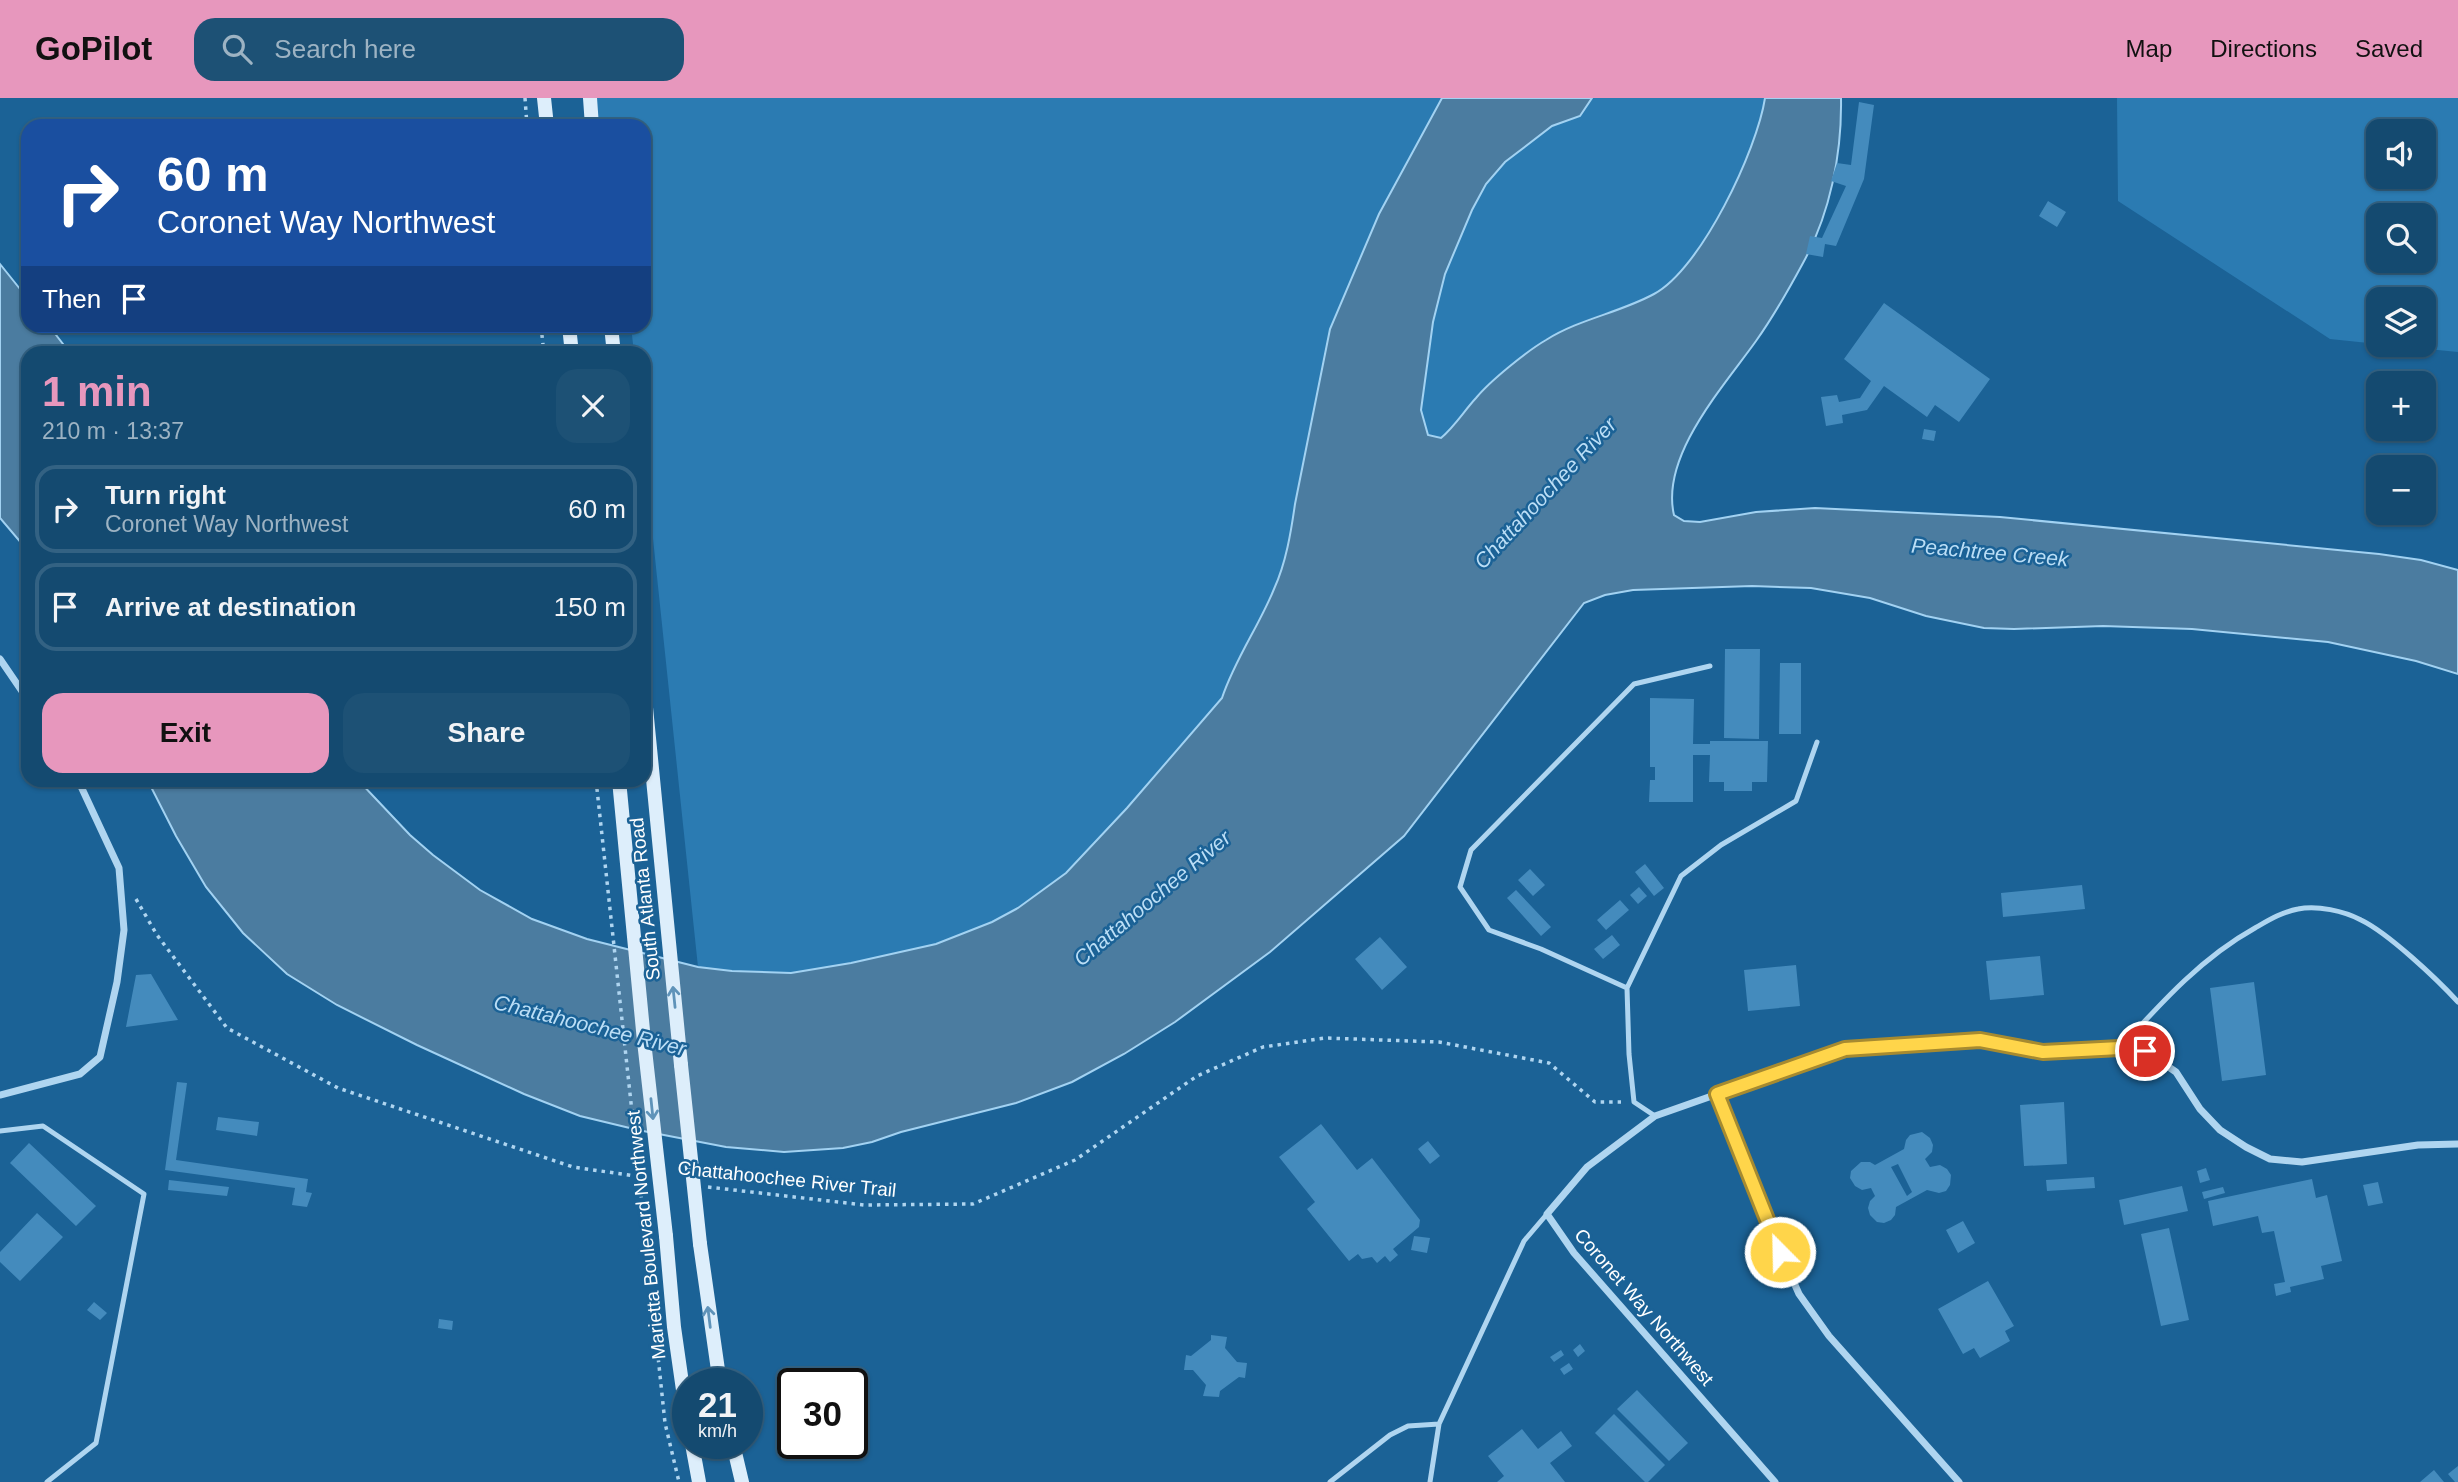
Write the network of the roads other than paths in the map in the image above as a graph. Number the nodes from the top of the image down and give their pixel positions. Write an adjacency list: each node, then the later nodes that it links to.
1 (544, 98): 3 (main road)
2 (590, 98): 4 (main road)
3 (546, 119)
4 (592, 119)
5 (0, 659): 7 (street)
6 (1710, 666): 12 (lane)
7 (21, 690)
8 (1816, 742): 12 (lane)
9 (651, 765): 23 (main road, South Atlanta Road, one-way to 9, bridge)
10 (81, 787): 17 (street)
11 (620, 787): 14 (main road, South Atlanta Road)
12 (1627, 988): 18 (lane)
13 (2458, 1002): 15 (lane)
14 (644, 1041): 22 (main road, Marietta Boulevard Northwest, one-way to 22, bridge)
15 (2120, 1048): 16 (street); 20 (street)
16 (1717, 1094): 18 (street); 33 (street)
17 (0, 1095)
18 (1655, 1116): 21 (street)
19 (0, 1131): 27 (lane)
20 (2458, 1144)
21 (1547, 1214): 24 (lane); 32 (street, Coronet Way Northwest)
22 (680, 1368)
23 (718, 1368)
24 (1439, 1424): 30 (lane); 31 (lane)
25 (695, 1459): 28 (main road)
26 (736, 1459): 29 (main road)
27 (47, 1482)
28 (699, 1482)
29 (741, 1482)
30 (1330, 1482)
31 (1430, 1482)
32 (1775, 1482)
33 (1959, 1482)

